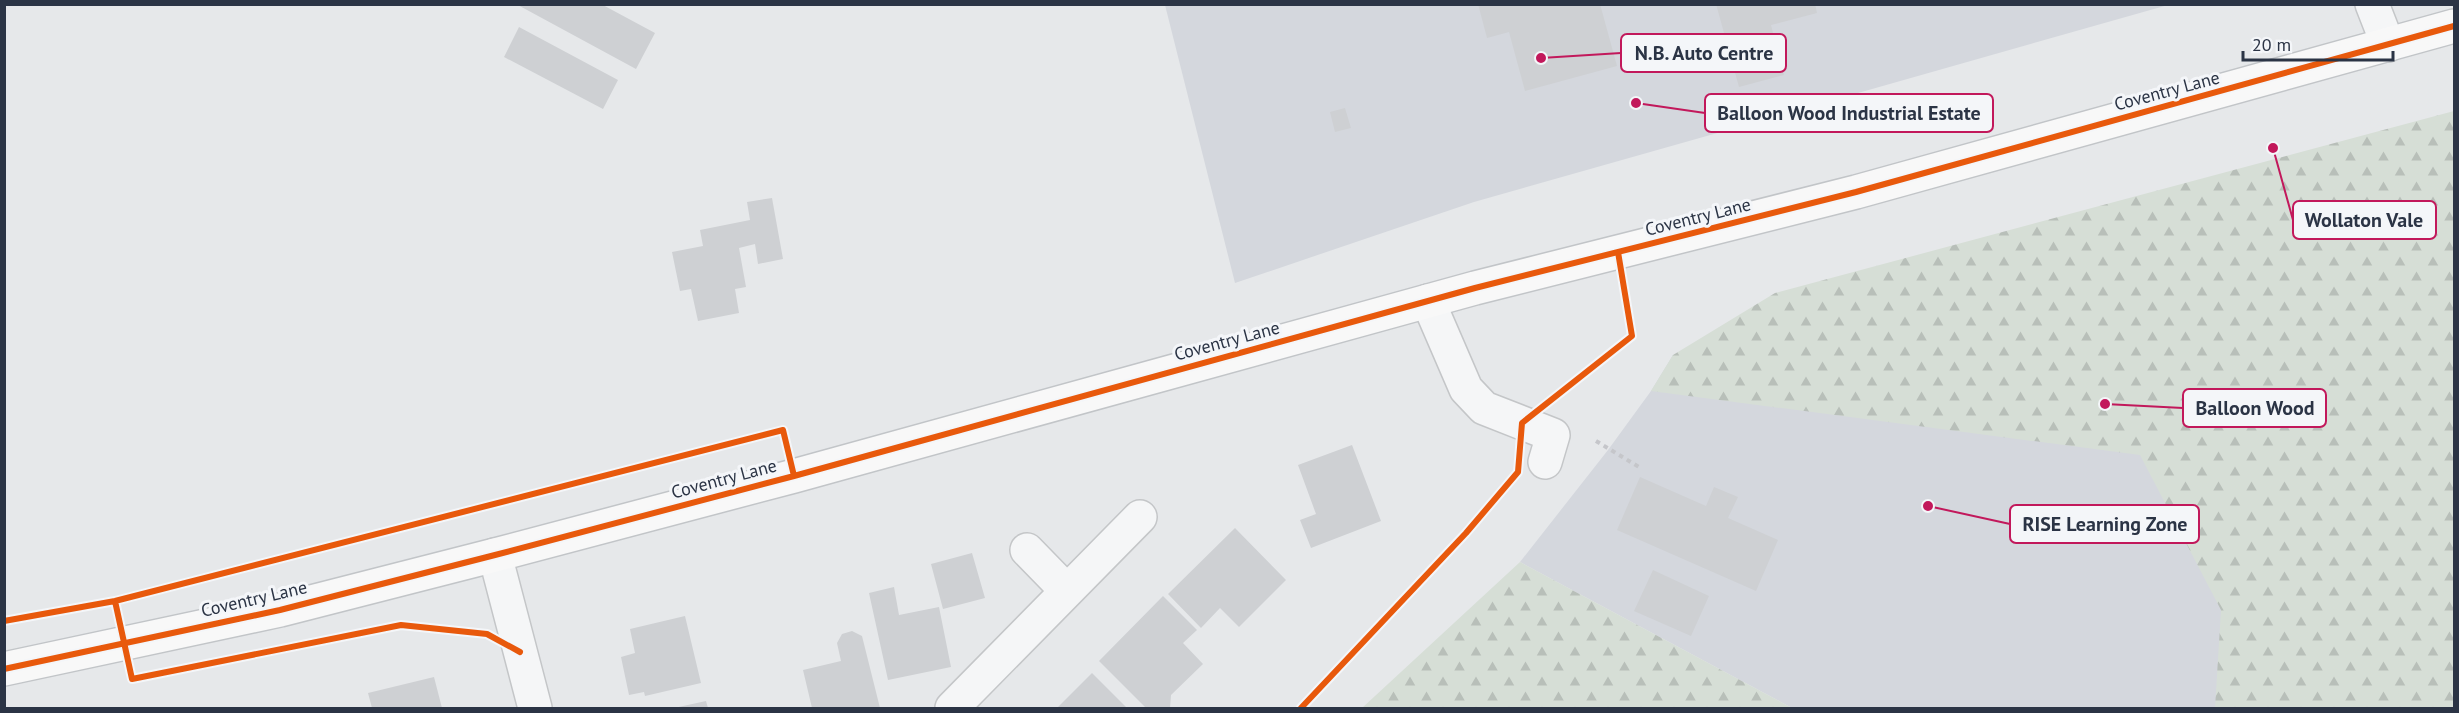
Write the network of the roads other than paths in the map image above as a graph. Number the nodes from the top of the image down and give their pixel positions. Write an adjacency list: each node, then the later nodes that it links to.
1 (2372, 4): 3 (street)
2 (2454, 26): 3 (main road, Coventry Lane)
3 (2388, 45): 4 (main road, Coventry Lane)
4 (1428, 301): 5 (street); 8 (main road, Coventry Lane)
5 (1545, 462)
6 (1140, 517): 9 (street)
7 (1027, 550): 9 (street)
8 (495, 555): 10 (main road, Coventry Lane); 11 (street)
9 (1067, 591): 12 (street)
10 (4, 669)
11 (535, 708)
12 (952, 708)

